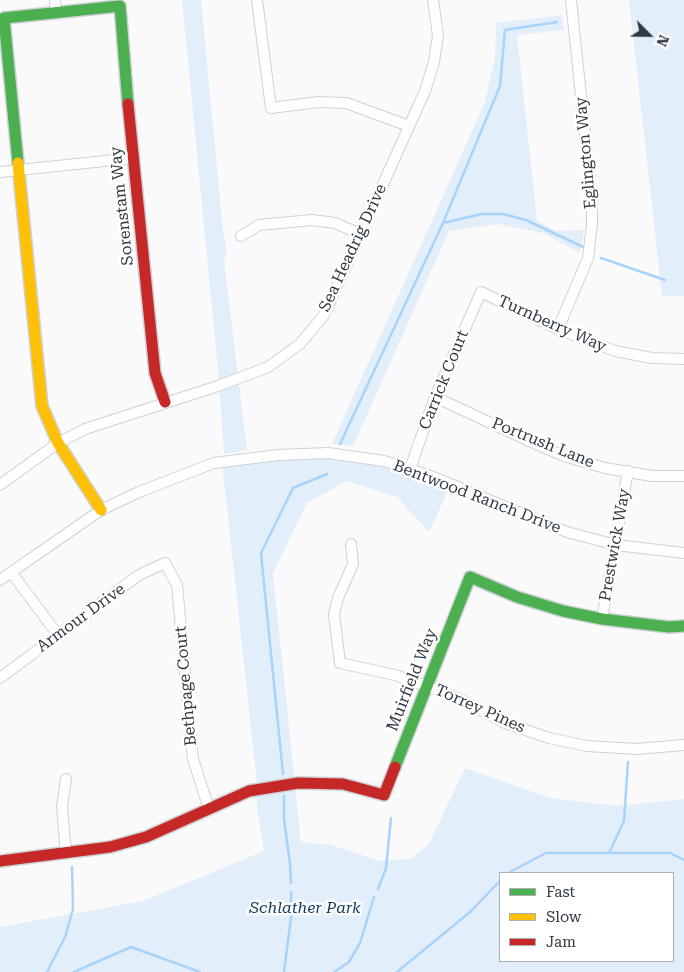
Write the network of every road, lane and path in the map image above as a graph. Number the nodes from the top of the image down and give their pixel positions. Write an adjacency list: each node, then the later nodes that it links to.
1 (257, 0): 5 (street)
2 (433, 0): 5 (street, Sea Headrig Drive)
3 (571, 0): 12 (street, Eglington Way)
4 (56, 6): 6 (street, Sorenstam Way); 7 (street)
5 (409, 126): 9 (street, Sea Headrig Drive)
6 (133, 158): 7 (street); 15 (street, Sorenstam Way)
7 (19, 170): 8 (street); 16 (street)
8 (0, 172)
9 (360, 234): 10 (street); 15 (street, Sea Headrig Drive)
10 (241, 236)
11 (481, 292): 12 (street, Turnberry Way); 14 (street, Carrick Court)
12 (558, 329): 13 (street, Turnberry Way)
13 (684, 359)
14 (435, 397): 17 (street, Carrick Court); 18 (street, Portrush Lane)
15 (166, 402): 16 (street, Sea Headrig Drive)
16 (58, 443): 20 (street, Sea Headrig Drive); 21 (street)
17 (410, 470): 21 (street, Bentwood Ranch Drive); 23 (street, Bentwood Ranch Drive)
18 (628, 471): 19 (street, Portrush Lane); 23 (street, Prestwick Way)
19 (684, 476)
20 (0, 485)
21 (101, 510): 26 (street, Bentwood Ranch Drive)
22 (351, 544): 32 (street, Torrey Pines)
23 (616, 545): 24 (street, Bentwood Ranch Drive); 28 (street, Prestwick Way)
24 (684, 553)
25 (165, 564): 30 (street, Armour Drive); 35 (street, Bethpage Court)
26 (11, 572): 27 (street, Bentwood Ranch Drive); 30 (street)
27 (0, 580)
28 (602, 619): 29 (street); 32 (street, Muirfield Way)
29 (684, 626)
30 (58, 635): 31 (street, Armour Drive)
31 (0, 678)
32 (427, 686): 33 (street, Torrey Pines); 35 (street, Muirfield Way)
33 (684, 745)
34 (66, 780): 36 (street)
35 (209, 809): 36 (street)
36 (66, 853): 37 (street)
37 (0, 861)

